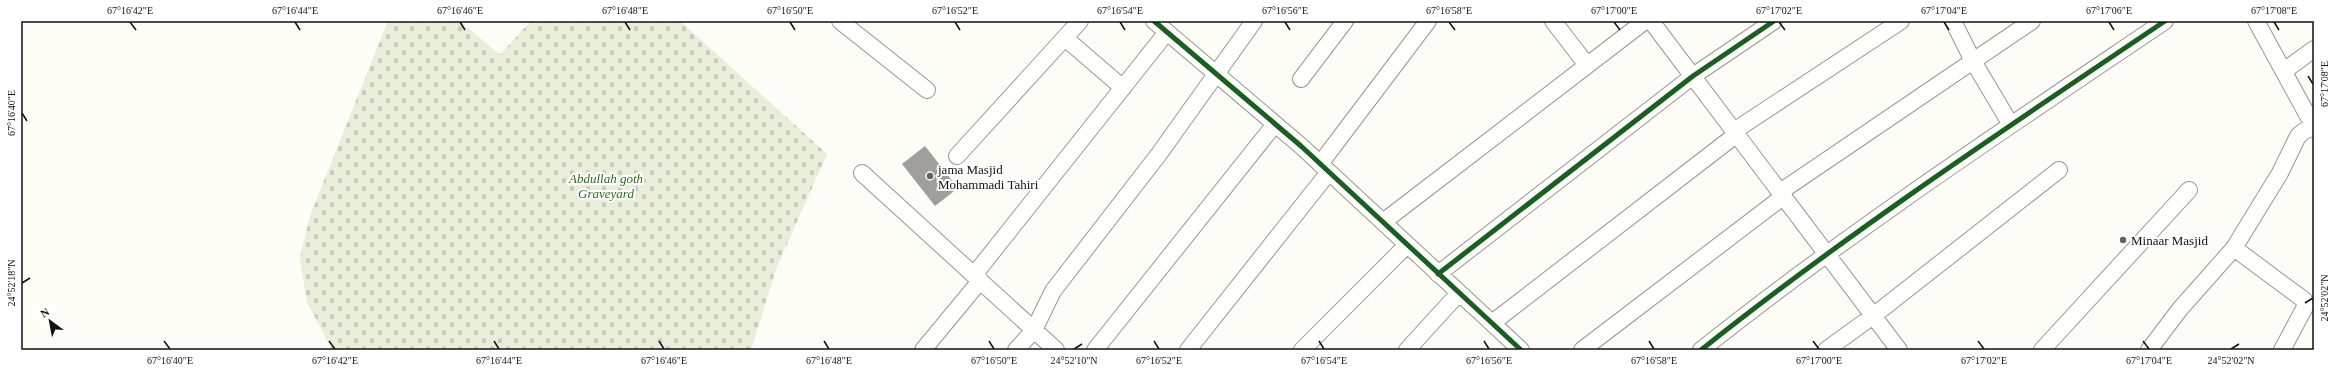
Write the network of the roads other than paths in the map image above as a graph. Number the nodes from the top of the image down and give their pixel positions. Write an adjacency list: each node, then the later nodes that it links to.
1 (840, 21): 25 (street)
2 (1080, 21): 16 (street)
3 (1254, 21): 21 (street)
4 (1344, 21): 23 (street)
5 (1428, 21): 31 (street)
6 (1553, 21): 19 (street)
7 (1645, 21): 19 (street)
8 (1652, 21): 22 (street)
9 (1774, 21): 22 (street)
10 (1901, 21): 29 (street)
11 (1953, 21): 18 (street)
12 (2032, 21): 18 (street)
13 (2165, 21): 27 (street)
14 (2256, 21): 20 (street)
15 (1159, 25): 21 (street); 24 (street)
16 (1065, 38): 24 (street); 30 (street)
17 (2314, 49): 20 (street)
18 (1974, 62): 27 (street); 35 (street)
19 (1587, 65): 36 (street)
20 (2284, 70): 28 (street)
21 (1216, 74): 26 (street); 45 (street)
22 (1693, 76): 29 (street); 40 (street)
23 (1301, 79)
24 (1123, 88): 41 (street)
25 (927, 90)
26 (1275, 124): 31 (street); 50 (street)
27 (2011, 124): 39 (street)
28 (2314, 127): 38 (street)
29 (1735, 132): 35 (street); 44 (street)
30 (957, 156)
31 (1325, 168): 36 (street); 51 (street)
32 (2059, 170): 43 (street)
33 (862, 173): 41 (street)
34 (2189, 190): 58 (street)
35 (1782, 194): 39 (street); 54 (street)
36 (1383, 222): 37 (street)
37 (1407, 245): 40 (street); 52 (street)
38 (2234, 248): 59 (street); 60 (street)
39 (1827, 254): 43 (street); 55 (street)
40 (1438, 274): 42 (street)
41 (977, 278): 45 (street); 47 (street)
42 (1459, 293): 44 (street); 53 (street)
43 (1873, 316): 56 (street); 57 (street)
44 (1492, 323): 46 (street)
45 (1034, 330): 48 (street); 49 (street)
46 (1517, 349)
47 (922, 350)
48 (1016, 350)
49 (1056, 350)
50 (1095, 350)
51 (1188, 350)
52 (1302, 350)
53 (1406, 350)
54 (1582, 350)
55 (1701, 350)
56 (1826, 350)
57 (1899, 350)
58 (2042, 350)
59 (2149, 350)
60 (2282, 350)

